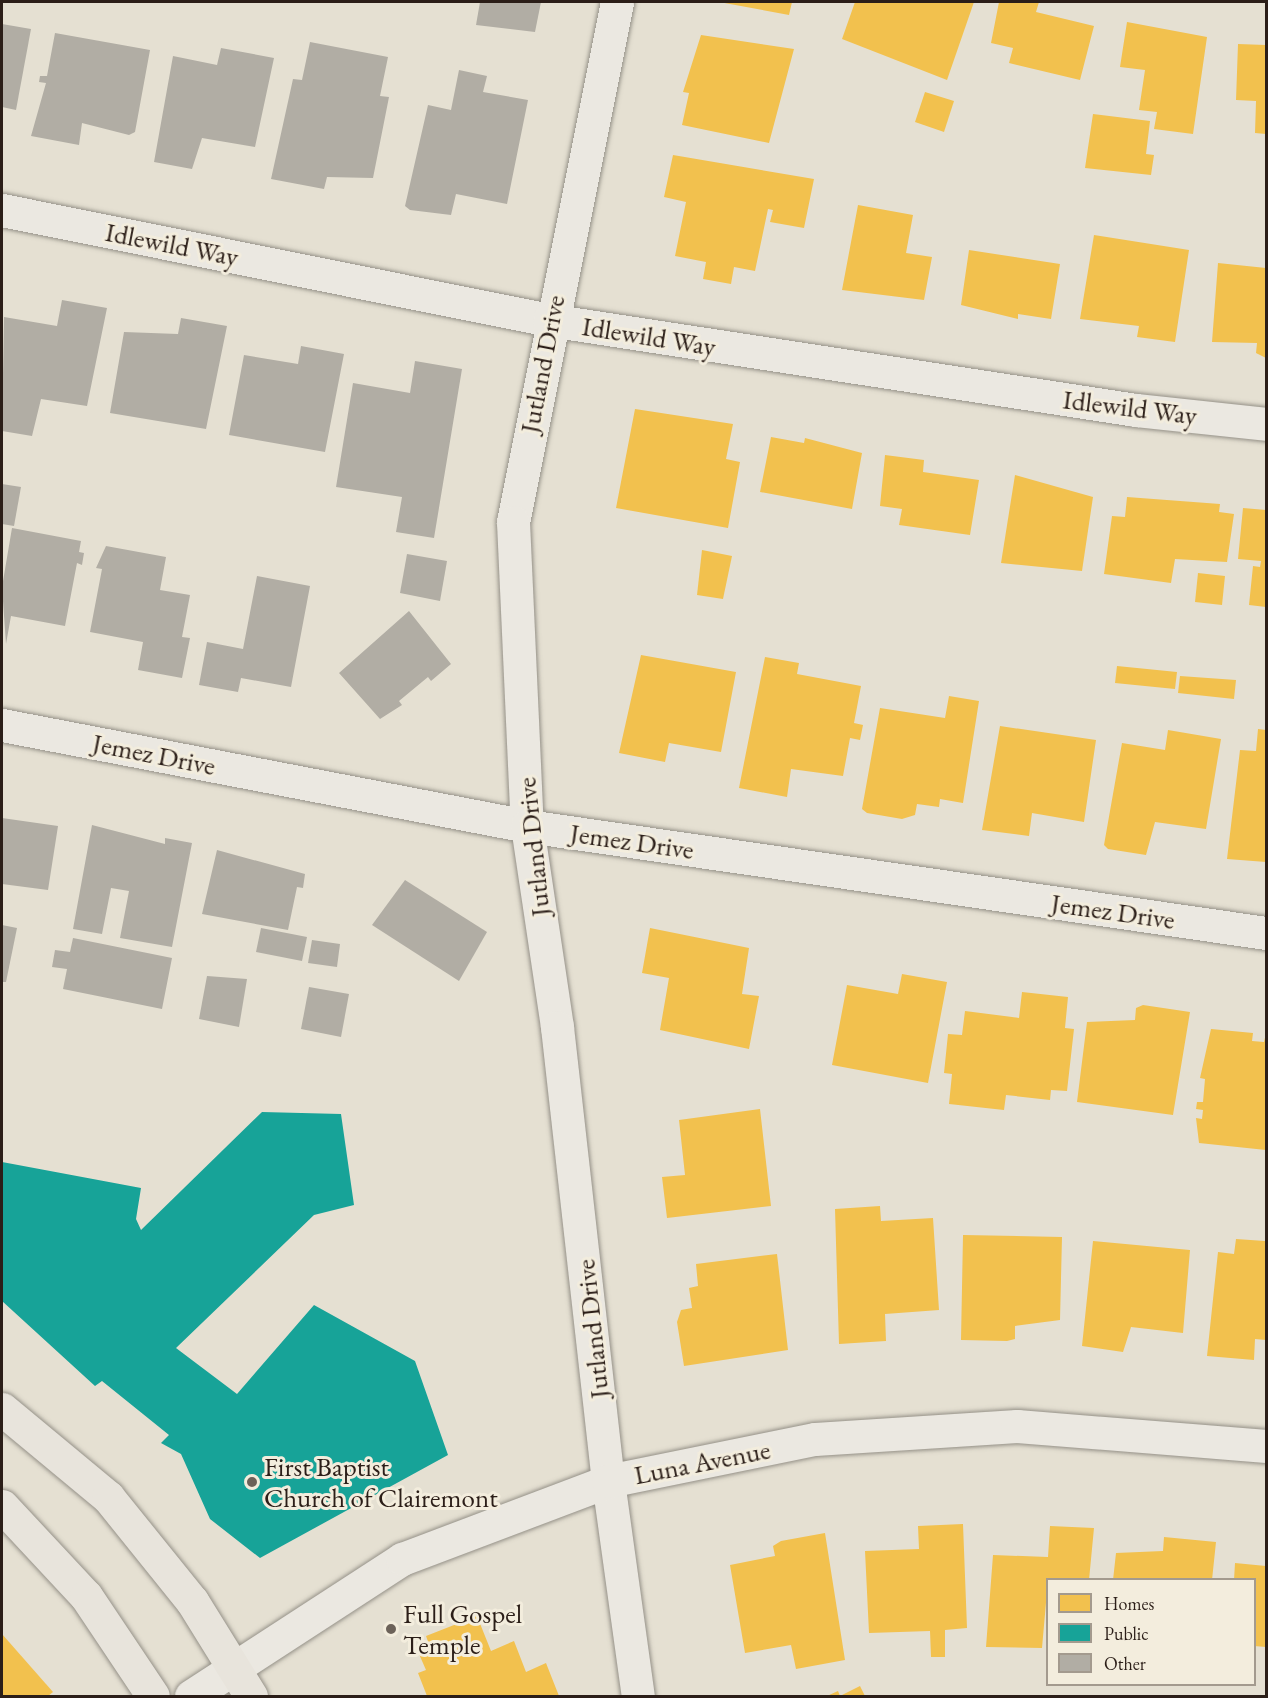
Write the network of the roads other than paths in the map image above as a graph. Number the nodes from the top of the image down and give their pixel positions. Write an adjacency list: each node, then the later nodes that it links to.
1 (617, 2): 3 (street, Jutland Drive)
2 (2, 210): 3 (street, Idlewild Way)
3 (549, 320): 4 (street, Idlewild Way); 6 (street, Jutland Drive)
4 (1266, 424)
5 (2, 725): 6 (street, Jemez Drive)
6 (527, 826): 7 (street, Jemez Drive); 10 (street, Jutland Drive)
7 (1266, 933)
8 (2, 1409): 12 (main road)
9 (1266, 1446): 10 (street, Luna Avenue)
10 (608, 1481): 12 (street, Luna Avenue); 16 (street, Jutland Drive)
11 (2, 1506): 13 (main road)
12 (236, 1667): 14 (street, Luna Avenue); 15 (main road)
13 (153, 1696)
14 (191, 1696)
15 (251, 1696)
16 (638, 1696)

